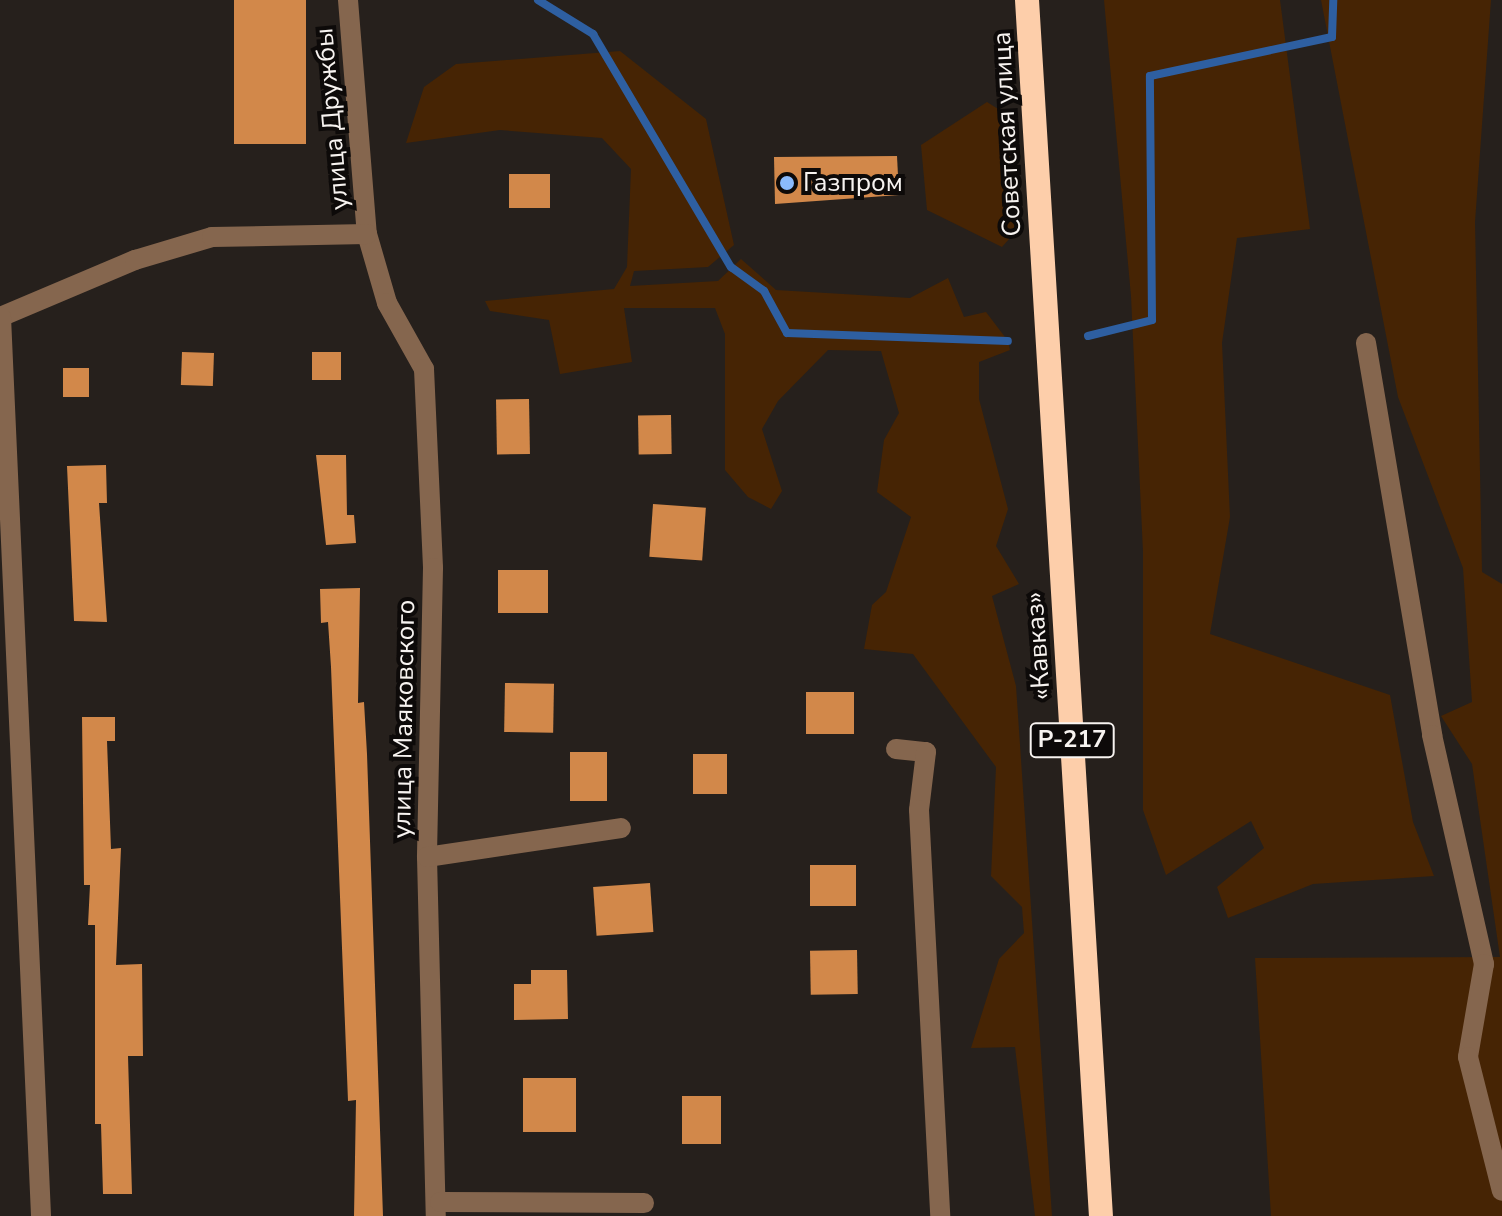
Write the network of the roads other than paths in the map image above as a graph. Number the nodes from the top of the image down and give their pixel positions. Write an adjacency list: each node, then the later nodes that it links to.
1 (348, 0): 3 (street, улица Дружбы)
2 (1027, 0): 4 (highway, Советская улица / Р-217)
3 (367, 234): 5 (street); 9 (street, улица Маяковского)
4 (1043, 264): 15 (highway, «Кавказ» / Р-217)
5 (0, 317): 13 (street)
6 (1366, 343): 10 (street)
7 (896, 749): 14 (street)
8 (621, 828): 9 (street)
9 (427, 857): 12 (street, улица Маяковского)
10 (1502, 1191)
11 (644, 1203): 12 (street)
12 (438, 1209)
13 (41, 1216)
14 (940, 1216)
15 (1101, 1216)

